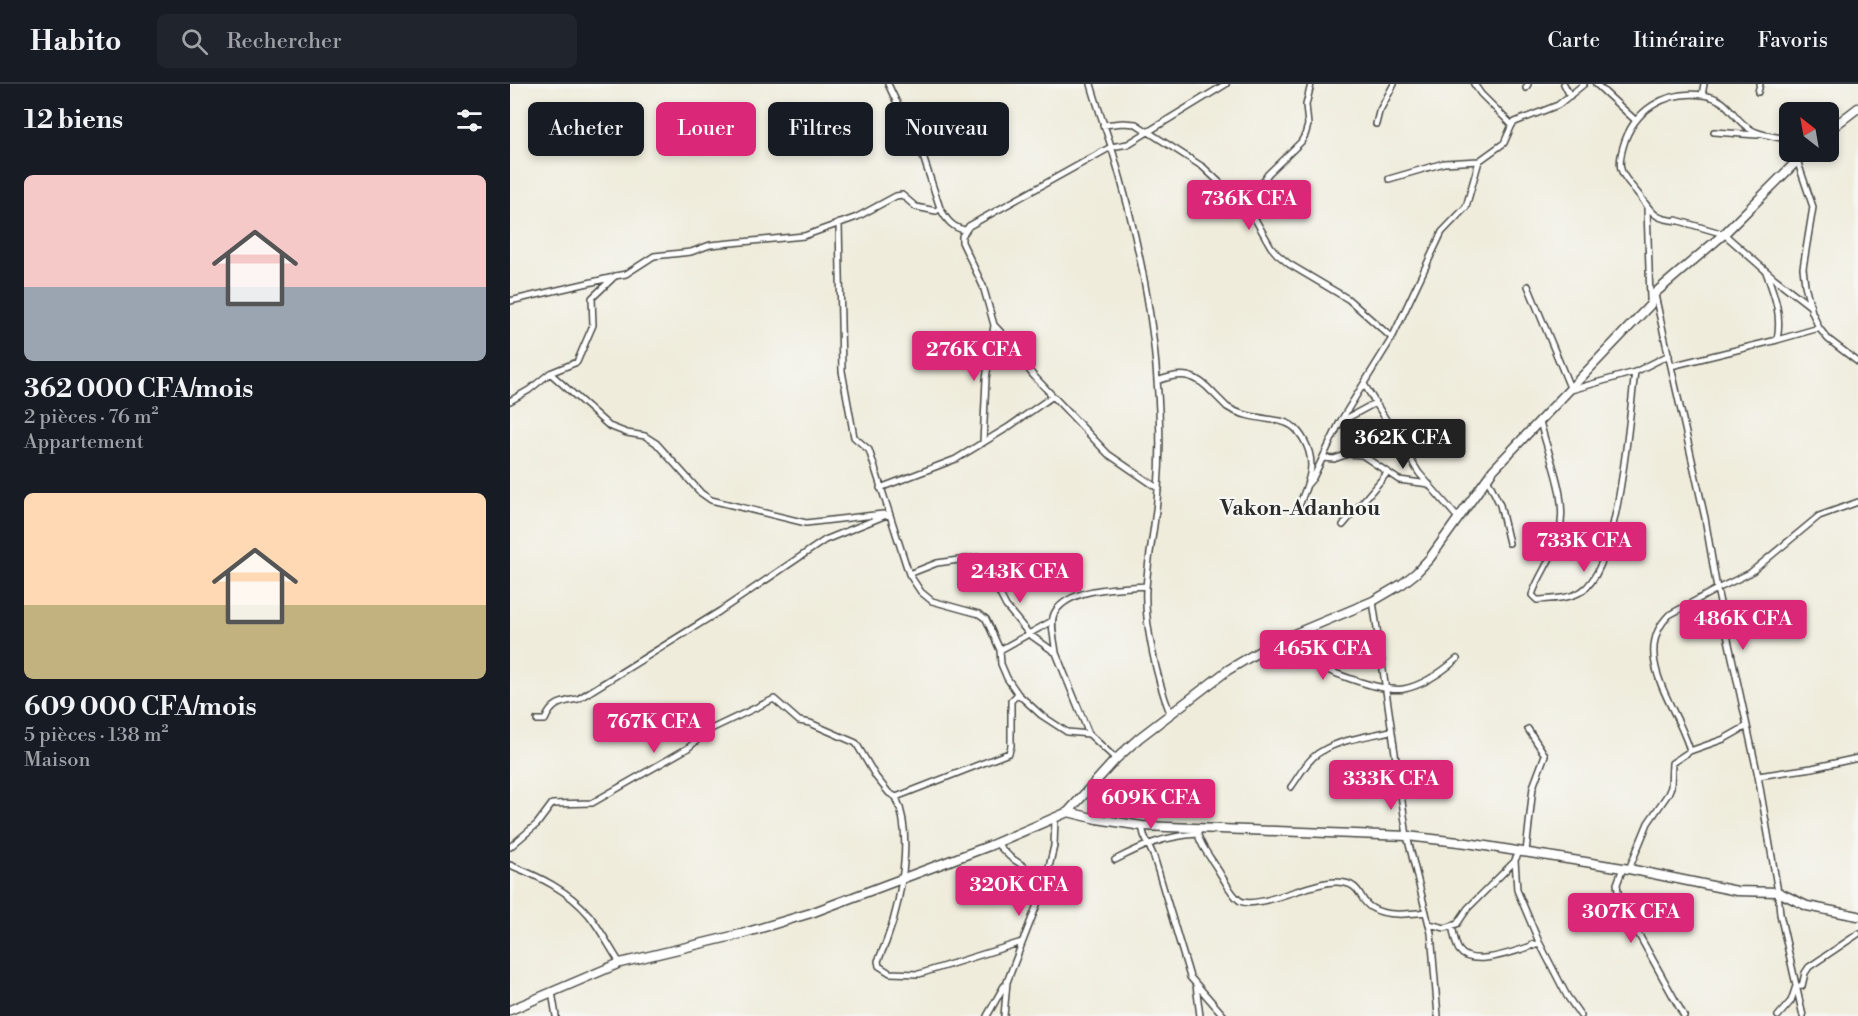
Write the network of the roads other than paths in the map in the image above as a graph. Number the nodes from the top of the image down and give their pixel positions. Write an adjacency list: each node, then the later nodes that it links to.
1 (888, 84): 30 (street)
2 (1091, 84): 19 (street)
3 (1226, 84): 22 (street)
4 (1311, 84): 29 (street)
5 (1394, 84): 18 (street)
6 (1474, 84): 20 (street)
7 (1564, 84): 14 (street)
8 (1584, 84): 14 (street)
9 (1596, 84): 16 (street)
10 (1704, 84): 13 (street)
11 (1760, 84): 12 (street)
12 (1758, 92)
13 (1702, 95): 16 (street); 23 (street)
14 (1570, 96): 20 (street)
15 (1858, 108): 17 (main road)
16 (1635, 120): 31 (street)
17 (1839, 123)
18 (1376, 124)
19 (1103, 125): 22 (street); 24 (street)
20 (1512, 125): 25 (street)
21 (1714, 132): 23 (street)
22 (1147, 133): 24 (street); 29 (street)
23 (1777, 136)
24 (1111, 147): 33 (street); 51 (street)
25 (1479, 160): 28 (street); 44 (street)
26 (1795, 162): 34 (main road)
27 (1798, 162): 41 (street)
28 (1389, 179)
29 (1246, 207): 44 (street)
30 (940, 208): 32 (street); 33 (street)
31 (1647, 208): 34 (street); 40 (street)
32 (839, 223): 36 (street); 65 (street)
33 (965, 230): 42 (street)
34 (1724, 234): 35 (street); 38 (main road)
35 (1766, 271): 41 (street); 45 (street)
36 (615, 276): 39 (street); 50 (street)
37 (1528, 286): 53 (street)
38 (1655, 293): 40 (main road); 46 (street)
39 (510, 300)
40 (1650, 305): 53 (main road)
41 (1810, 306): 43 (street)
42 (994, 325): 54 (street); 59 (street)
43 (1819, 328): 45 (street); 47 (street)
44 (1392, 338): 52 (street)
45 (1777, 340): 48 (street)
46 (1669, 356): 48 (street); 49 (street)
47 (1858, 362)
48 (1671, 366): 75 (street)
49 (1635, 372): 53 (street); 57 (street)
50 (550, 373): 55 (street); 69 (street)
51 (1157, 381): 64 (street); 66 (street)
52 (1364, 384): 56 (street); 58 (street)
53 (1571, 390): 57 (main road)
54 (1053, 396): 59 (street); 66 (street)
55 (510, 401)
56 (1375, 403): 58 (street); 63 (street)
57 (1540, 421): 62 (main road)
58 (1340, 422): 60 (street)
59 (983, 442): 65 (street)
60 (1323, 458): 61 (street); 64 (street)
61 (1388, 472): 63 (street); 71 (street)
62 (1487, 478): 70 (main road); 72 (street)
63 (1429, 484): 70 (street)
64 (1307, 485): 68 (street)
65 (880, 488): 69 (street)
66 (1158, 489): 74 (street)
67 (1858, 502): 75 (street)
68 (1299, 506)
69 (889, 513): 73 (street); 86 (street)
70 (1458, 518): 76 (main road)
71 (1343, 525)
72 (1509, 543)
73 (909, 574): 79 (street); 80 (street)
74 (1146, 586): 77 (street); 85 (street)
75 (1717, 589): 87 (street); 91 (street)
76 (1372, 601): 78 (main road); 83 (street)
77 (1052, 621): 79 (street); 81 (street)
78 (1296, 633): 83 (street); 85 (main road)
79 (1029, 634): 80 (street); 81 (street)
80 (1000, 650): 84 (street)
81 (1056, 653): 90 (street)
82 (1457, 659): 83 (street)
83 (1384, 686): 89 (street)
84 (1018, 694): 90 (street); 96 (street)
85 (1170, 713): 93 (main road)
86 (537, 720)
87 (1748, 726): 91 (street); 94 (street)
88 (1528, 729): 105 (street)
89 (1391, 731): 95 (street); 101 (street)
90 (1089, 734): 93 (street)
91 (1690, 751): 109 (street)
92 (1858, 758): 94 (street)
93 (1116, 759): 97 (main road)
94 (1758, 776): 112 (street)
95 (1291, 787)
96 (896, 797): 104 (street); 110 (street)
97 (1068, 812): 98 (main road); 99 (main road)
98 (1055, 819): 102 (main road); 111 (street)
99 (1142, 825): 100 (main road); 103 (street)
100 (1197, 831): 101 (main road); 103 (street); 113 (street)
101 (1407, 837): 105 (main road); 113 (street)
102 (996, 843): 110 (main road); 111 (street)
103 (1148, 844): 106 (street); 122 (street)
104 (510, 847)
105 (1523, 851): 107 (street); 109 (main road)
106 (1115, 860)
107 (1515, 860): 116 (street); 119 (street)
108 (510, 865): 120 (street)
109 (1626, 868): 112 (main road); 133 (street)
110 (901, 880): 118 (street); 120 (main road)
111 (1046, 881): 118 (street)
112 (1778, 892): 114 (main road); 123 (street)
113 (1426, 912): 115 (street)
114 (1858, 916)
115 (1429, 924): 116 (street); 131 (street)
116 (1452, 926): 119 (street)
117 (1858, 934): 123 (street)
118 (1022, 942): 121 (street)
119 (1539, 942): 132 (street)
120 (620, 963): 124 (main road)
121 (1007, 982): 127 (street); 128 (street)
122 (1196, 985): 129 (street); 130 (street)
123 (1796, 987): 134 (street); 135 (street)
124 (552, 992): 125 (main road); 126 (street)
125 (510, 1010)
126 (556, 1016)
127 (987, 1016)
128 (1004, 1016)
129 (1200, 1016)
130 (1224, 1016)
131 (1438, 1016)
132 (1581, 1016)
133 (1684, 1016)
134 (1778, 1016)
135 (1803, 1016)

